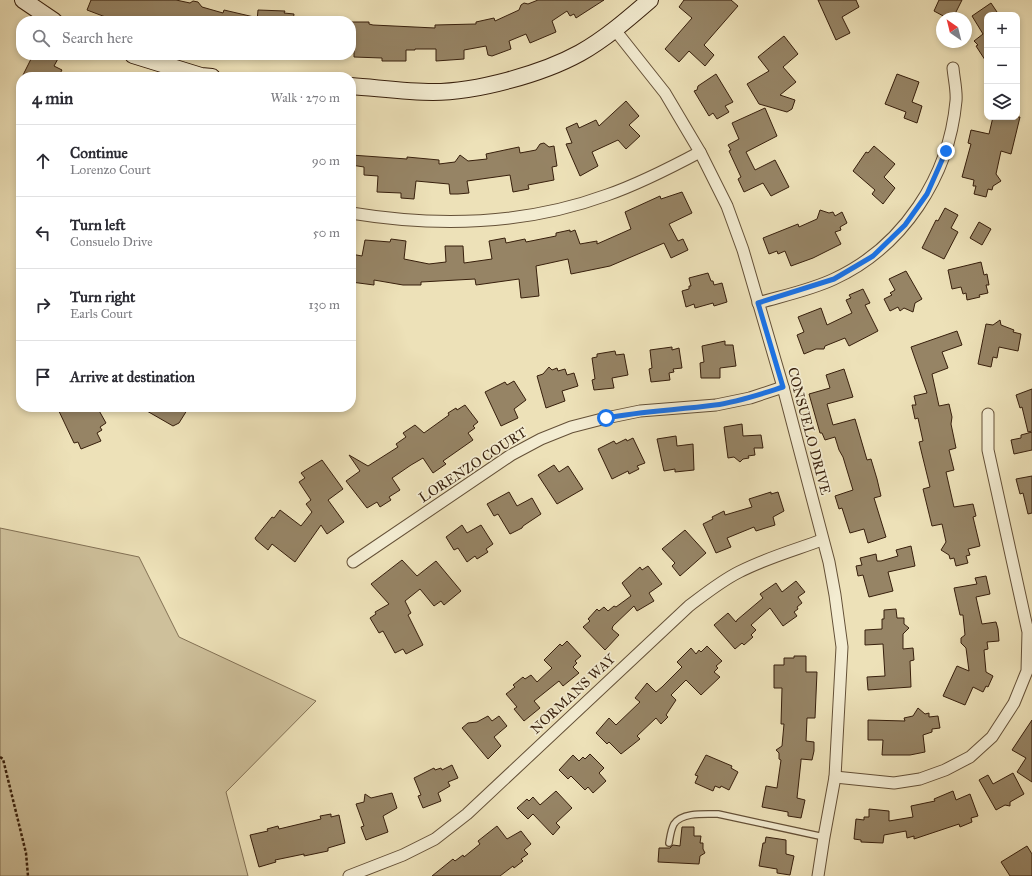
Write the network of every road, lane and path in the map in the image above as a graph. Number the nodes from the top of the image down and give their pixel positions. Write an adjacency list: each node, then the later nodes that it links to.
1 (23, 0): 3 (street)
2 (650, 0): 4 (street)
3 (47, 16)
4 (615, 30): 8 (street); 9 (street, CONSUELO DRIVE)
5 (149, 60): 7 (street)
6 (953, 68): 11 (street)
7 (188, 72)
8 (356, 86)
9 (700, 152): 10 (street); 11 (street, CONSUELO DRIVE)
10 (356, 214)
11 (758, 303): 12 (street, CONSUELO DRIVE)
12 (783, 387): 14 (street, CONSUELO DRIVE); 15 (street, LORENZO COURT)
13 (988, 414): 17 (street)
14 (822, 540): 17 (street, CONSUELO DRIVE); 21 (street, NORMANS WAY)
15 (354, 562)
16 (0, 757): 20 (path)
17 (835, 777): 18 (street, CONSUELO DRIVE)
18 (824, 837): 19 (lane); 22 (street, CONSUELO DRIVE)
19 (669, 843)
20 (28, 876)
21 (349, 876)
22 (818, 876)

